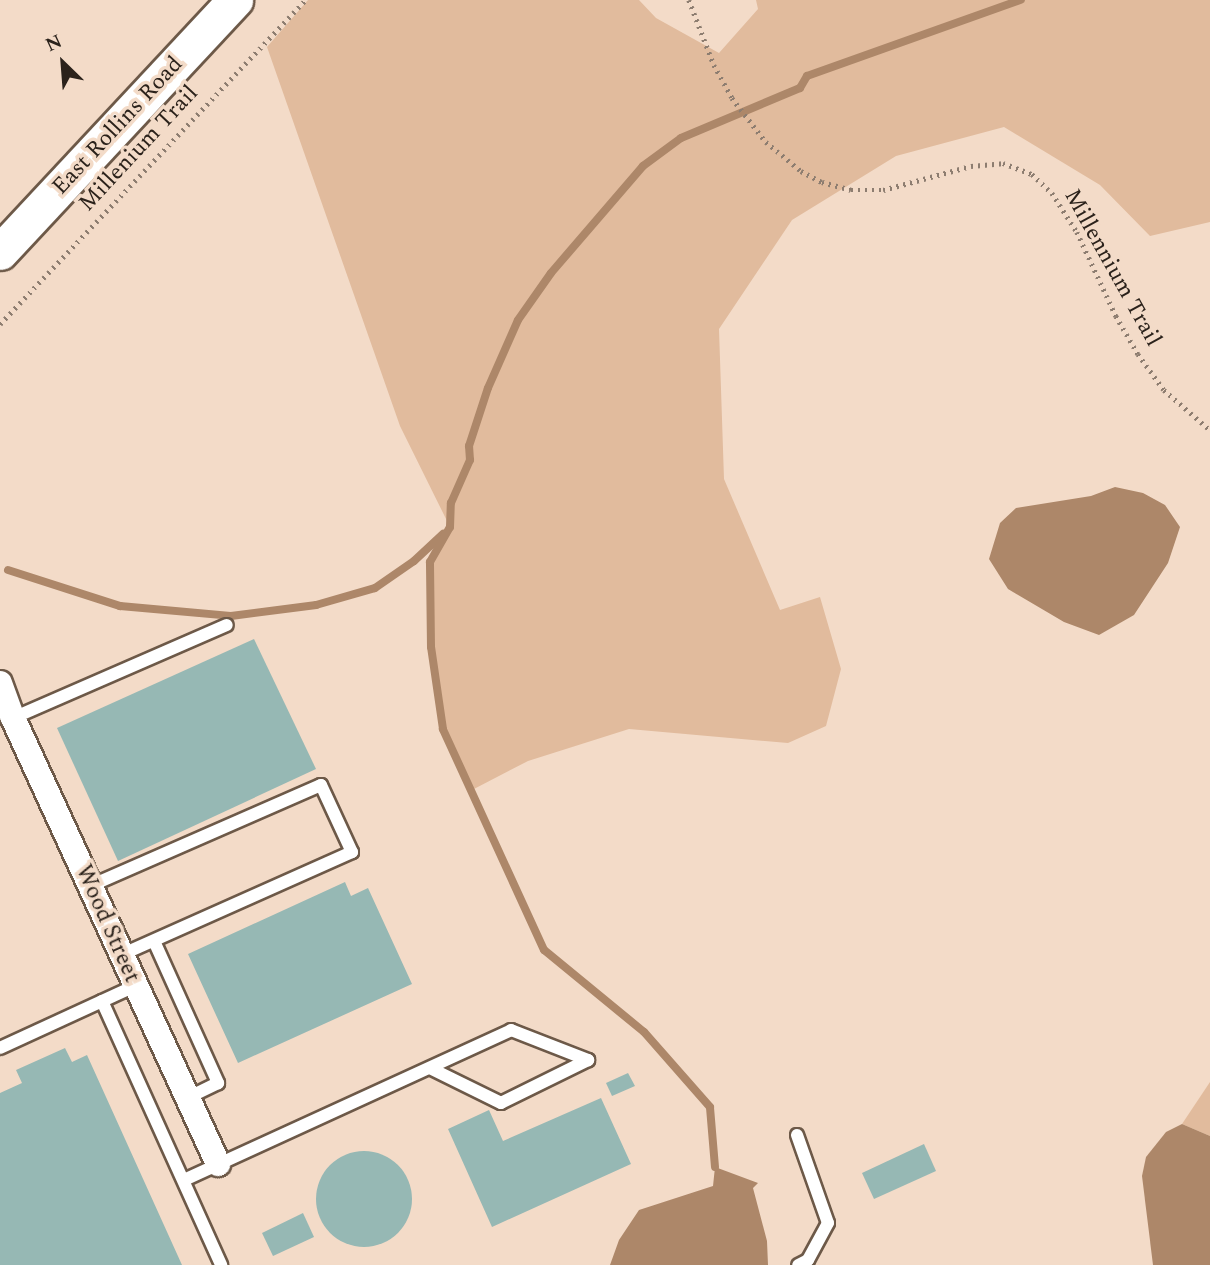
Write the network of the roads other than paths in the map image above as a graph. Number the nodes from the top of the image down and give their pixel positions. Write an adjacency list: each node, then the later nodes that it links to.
1 (235, 0): 2 (main road, East Rollins Road)
2 (0, 252)
3 (227, 625): 5 (lane)
4 (0, 683): 5 (street, Wood Street)
5 (13, 718): 6 (street, Wood Street)
6 (90, 886): 7 (lane); 8 (street, Wood Street)
7 (154, 941): 8 (lane); 13 (lane)
8 (121, 955): 9 (street, Wood Street)
9 (135, 986): 10 (lane); 13 (street, Wood Street)
10 (102, 1001): 11 (lane); 16 (lane)
11 (0, 1048)
12 (430, 1068): 12 (lane); 15 (lane)
13 (187, 1098): 15 (street, Wood Street)
14 (797, 1135): 18 (lane)
15 (218, 1164): 16 (lane)
16 (184, 1180): 17 (lane)
17 (221, 1265)
18 (798, 1265)

